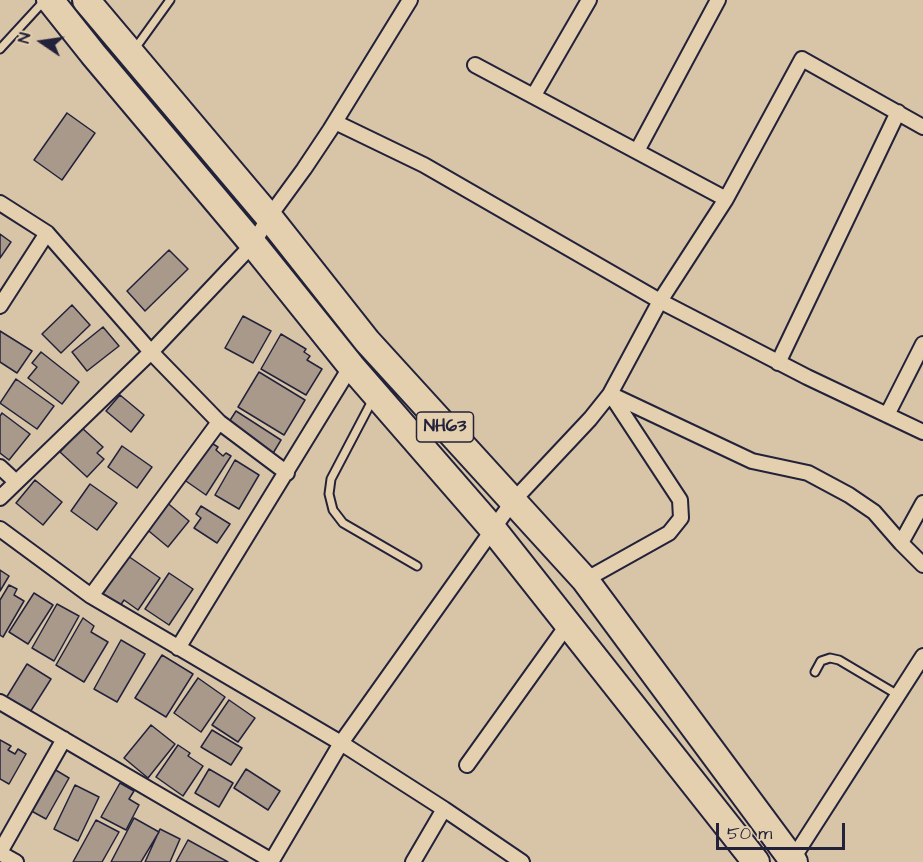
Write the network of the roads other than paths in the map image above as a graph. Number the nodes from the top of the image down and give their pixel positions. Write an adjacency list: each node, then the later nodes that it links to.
1 (45, 0): 8 (lane)
2 (50, 0): 20 (highway, NH63)
3 (86, 0): 9 (highway, NH63)
4 (170, 0): 9 (lane)
5 (410, 0): 13 (street)
6 (589, 0): 11 (street)
7 (718, 0): 15 (street)
8 (0, 49)
9 (131, 54): 18 (highway, NH63)
10 (475, 65): 11 (street)
11 (534, 95): 15 (street)
12 (898, 112): 14 (street); 16 (street); 25 (street)
13 (335, 122): 18 (street); 21 (street)
14 (923, 127)
15 (637, 151): 16 (street)
16 (726, 199): 21 (street)
17 (0, 203): 19 (street)
18 (268, 217): 20 (street); 36 (highway, NH63)
19 (46, 233): 22 (street); 24 (street)
20 (253, 244): 24 (street); 26 (highway, NH63)
21 (660, 301): 25 (street); 28 (street)
22 (0, 306)
23 (923, 344): 29 (street)
24 (151, 352): 30 (street); 34 (street)
25 (778, 363): 29 (street)
26 (351, 366): 27 (highway, NH63); 33 (street)
27 (376, 394): 38 (highway, NH63); 42 (lane)
28 (610, 394): 36 (street); 40 (street); 43 (street)
29 (887, 415): 31 (street)
30 (219, 422): 33 (street); 44 (street)
31 (923, 432)
32 (0, 467): 34 (street)
33 (287, 473): 46 (street)
34 (15, 481): 35 (street)
35 (0, 498)
36 (513, 501): 38 (street); 43 (highway, NH63)
37 (923, 503): 40 (street)
38 (492, 528): 45 (highway, NH63); 52 (street)
39 (0, 529): 44 (street)
40 (901, 543): 41 (street)
41 (923, 565)
42 (417, 566)
43 (585, 580): 56 (highway, NH63)
44 (91, 596): 46 (street)
45 (568, 624): 53 (street); 61 (highway, NH63)
46 (178, 648): 52 (street)
47 (923, 656): 49 (street)
48 (815, 672): 49 (lane)
49 (898, 695): 56 (street)
50 (0, 702): 51 (street)
51 (64, 739): 55 (street); 58 (street)
52 (341, 743): 54 (street); 58 (street)
53 (467, 765)
54 (444, 809): 59 (street); 60 (street)
55 (0, 852): 57 (street)
56 (793, 861)
57 (16, 862)
58 (271, 862)
59 (413, 862)
60 (522, 862)
61 (756, 862)

